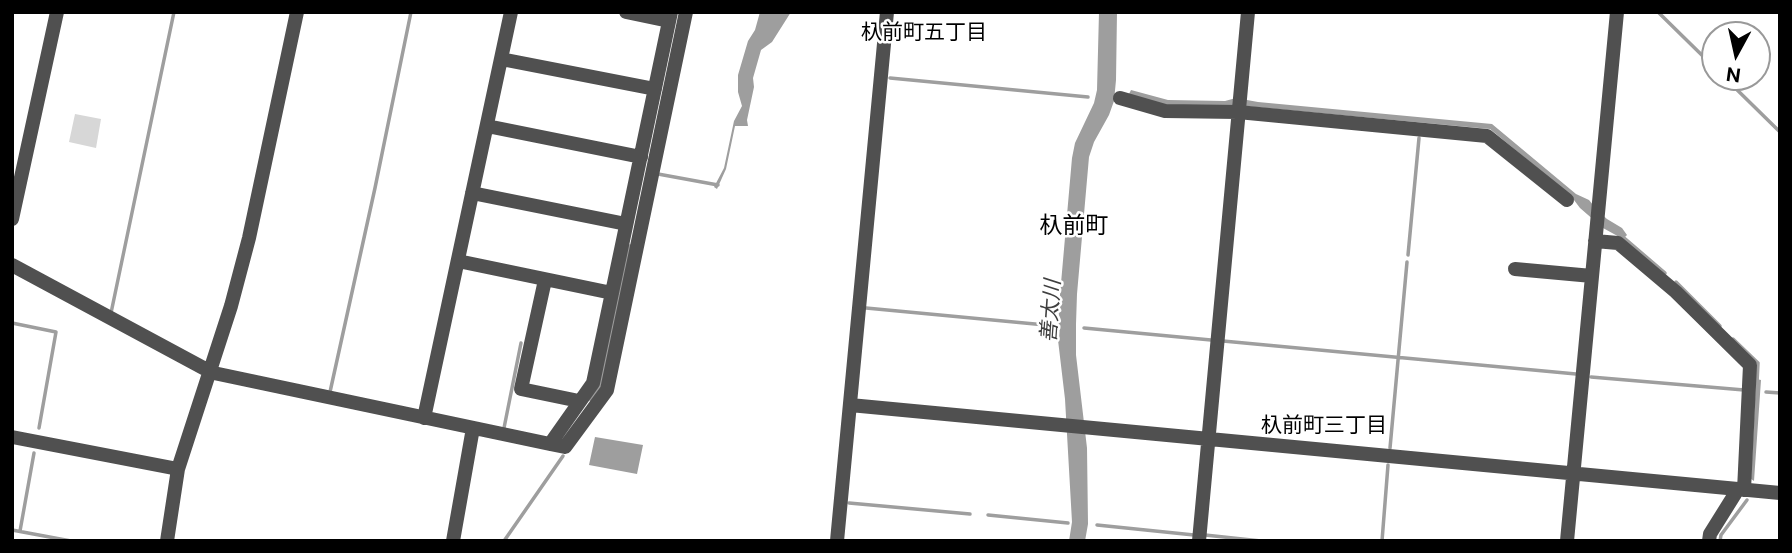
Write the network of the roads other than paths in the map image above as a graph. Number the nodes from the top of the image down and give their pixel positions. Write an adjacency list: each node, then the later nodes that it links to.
1 (57, 12): 18 (street)
2 (297, 12): 27 (street)
3 (511, 12): 10 (street)
4 (626, 12): 9 (street)
5 (686, 12): 34 (street)
6 (887, 12): 29 (street)
7 (1248, 12): 13 (street)
8 (1617, 12): 20 (street)
9 (670, 16): 11 (street)
10 (501, 59): 11 (street); 14 (street)
11 (655, 89): 15 (street)
12 (1120, 98): 13 (street)
13 (1239, 111): 17 (street); 33 (street)
14 (487, 126): 15 (street); 16 (street)
15 (641, 157): 19 (street)
16 (472, 193): 19 (street); 21 (street)
17 (1567, 200)
18 (12, 219)
19 (626, 224): 26 (street)
20 (1595, 238): 24 (street); 37 (street)
21 (458, 261): 25 (street); 30 (street)
22 (12, 265): 27 (street)
23 (1515, 269): 24 (street)
24 (1592, 276): 36 (street)
25 (545, 280): 26 (street); 28 (street)
26 (612, 293): 28 (street)
27 (209, 371): 30 (street); 35 (street)
28 (579, 401): 34 (street)
29 (850, 405): 33 (street); 41 (street)
30 (424, 418): 31 (street)
31 (473, 428): 34 (street); 40 (street)
32 (12, 437): 35 (street)
33 (1208, 440): 36 (street); 42 (street)
34 (550, 444)
35 (178, 469): 39 (street)
36 (1574, 474): 37 (street); 43 (street)
37 (1740, 490): 38 (street); 44 (street)
38 (1780, 494)
39 (167, 541)
40 (453, 541)
41 (837, 541)
42 (1199, 541)
43 (1567, 541)
44 (1709, 541)

